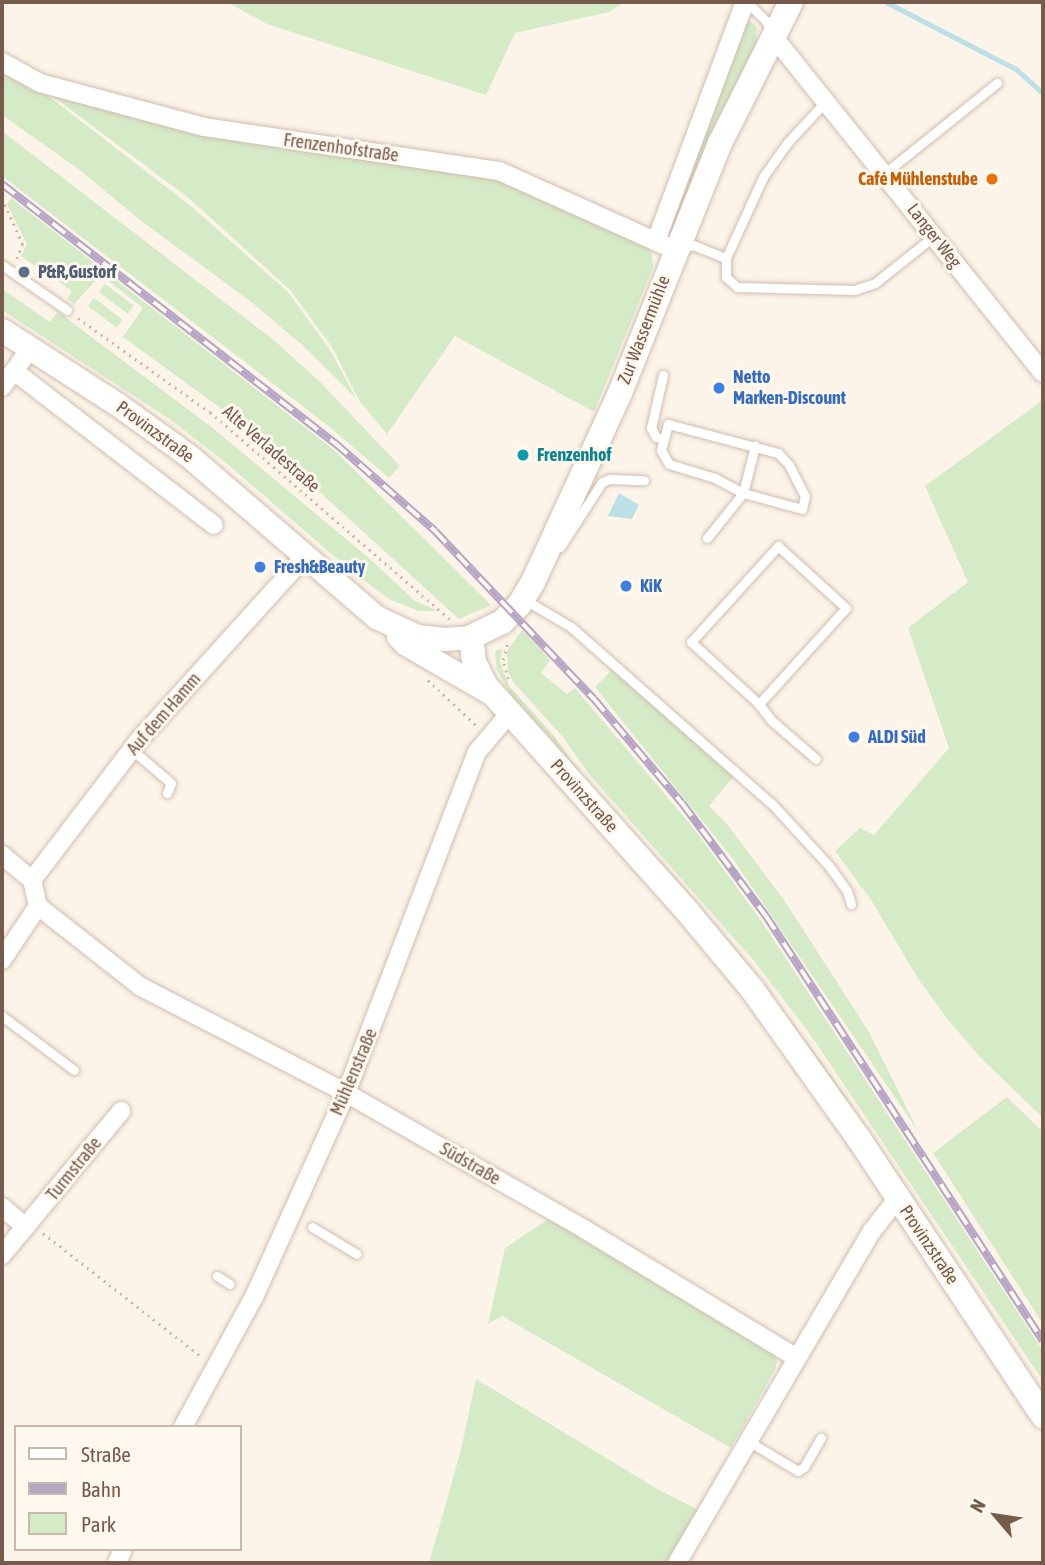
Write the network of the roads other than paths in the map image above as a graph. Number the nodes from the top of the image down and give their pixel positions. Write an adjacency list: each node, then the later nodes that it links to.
1 (746, 2): 3 (lane); 9 (street, Zur Wassermühle)
2 (791, 2): 3 (main road, Zur Wassermühle)
3 (772, 35): 6 (street, Langer Weg); 9 (main road, Zur Wassermühle)
4 (2, 62): 9 (street, Frenzenhofstraße)
5 (997, 83): 7 (lane)
6 (826, 101): 7 (street, Langer Weg); 10 (lane)
7 (885, 173): 8 (street, Langer Weg)
8 (934, 236): 10 (lane); 16 (street, Langer Weg)
9 (665, 245): 10 (lane); 26 (main road, Zur Wassermühle)
10 (726, 258)
11 (6, 268): 12 (lane)
12 (66, 310)
13 (2, 330): 14 (street, Provinzstraße)
14 (31, 348): 15 (street); 25 (street, Provinzstraße)
15 (14, 371): 18 (street); 23 (street, Provinzstraße)
16 (1043, 373)
17 (663, 375): 19 (lane)
18 (2, 387)
19 (664, 439): 20 (lane); 22 (lane)
20 (755, 446): 22 (lane); 22 (lane)
21 (644, 480): 26 (lane)
22 (743, 493): 24 (lane)
23 (214, 525)
24 (707, 538)
25 (305, 556): 28 (street, Provinzstraße); 32 (street, Auf dem Hamm)
26 (542, 562): 27 (main road, Zur Wassermühle)
27 (523, 599): 29 (main road, Zur Wassermühle); 37 (lane)
28 (383, 621): 29 (street, Provinzstraße); 30 (street)
29 (471, 637): 30 (main road, Provinzstraße)
30 (502, 704): 42 (street, Mühlenstraße); 44 (main road, Provinzstraße)
31 (759, 704): 31 (lane); 33 (lane)
32 (131, 749): 34 (lane); 36 (street, Auf dem Hamm)
33 (816, 760)
34 (167, 793)
35 (2, 856): 36 (street)
36 (32, 880): 38 (street)
37 (851, 904)
38 (38, 906): 39 (street); 42 (street, Südstraße)
39 (2, 960)
40 (2, 1016): 41 (lane)
41 (74, 1070)
42 (346, 1093): 46 (street, Mühlenstraße); 52 (street, Südstraße)
43 (121, 1111): 47 (street, Turmstraße)
44 (898, 1198): 52 (street); 53 (main road, Provinzstraße)
45 (2, 1207): 47 (street)
46 (302, 1222): 48 (lane); 54 (street, Mühlenstraße)
47 (28, 1225): 49 (street, Turmstraße)
48 (357, 1254)
49 (2, 1255)
50 (217, 1276): 51 (lane)
51 (230, 1284)
52 (797, 1358): 56 (street)
53 (1043, 1416)
54 (184, 1425)
55 (821, 1437): 56 (lane)
56 (748, 1441): 57 (street)
57 (677, 1563)

